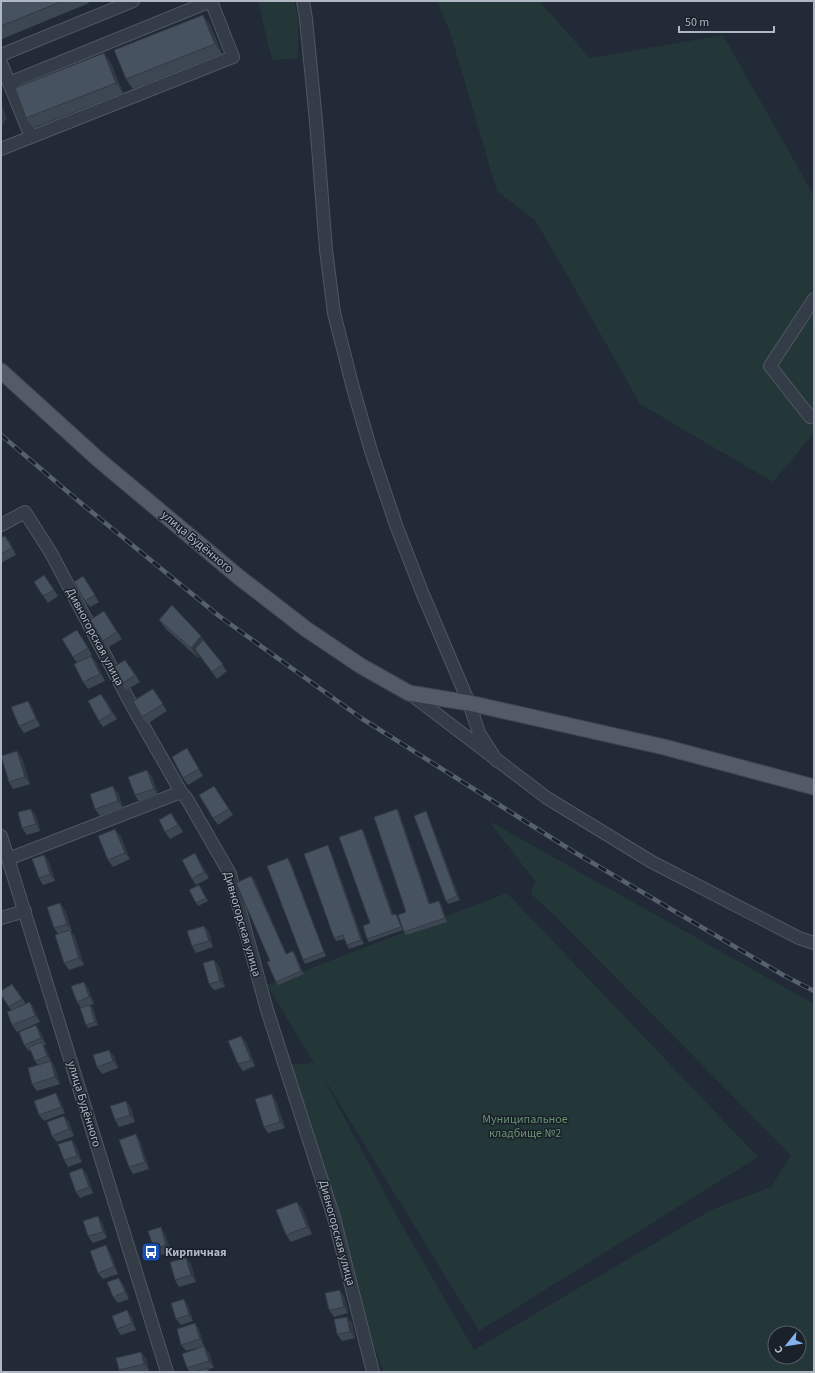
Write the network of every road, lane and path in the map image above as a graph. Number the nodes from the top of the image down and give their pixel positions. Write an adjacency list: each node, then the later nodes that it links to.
1 (133, 1): 4 (street)
2 (211, 1): 5 (street); 6 (street)
3 (303, 1): 13 (street)
4 (1, 62): 5 (street)
5 (9, 83): 6 (street)
6 (31, 137): 7 (street)
7 (1, 149)
8 (814, 299): 10 (street)
9 (1, 371): 12 (main road, улица Будённого)
10 (810, 417)
11 (1, 525): 16 (street, Дивногорская улица)
12 (409, 693): 13 (main road); 14 (street)
13 (469, 702): 14 (street); 15 (main road)
14 (497, 761): 21 (street)
15 (814, 787)
16 (181, 792): 18 (street); 23 (street, Дивногорская улица)
17 (1, 836): 18 (street, улица Будённого)
18 (8, 859): 19 (street, улица Будённого)
19 (25, 911): 20 (street); 22 (street, улица Будённого)
20 (1, 918)
21 (814, 943)
22 (167, 1372)
23 (373, 1372)

